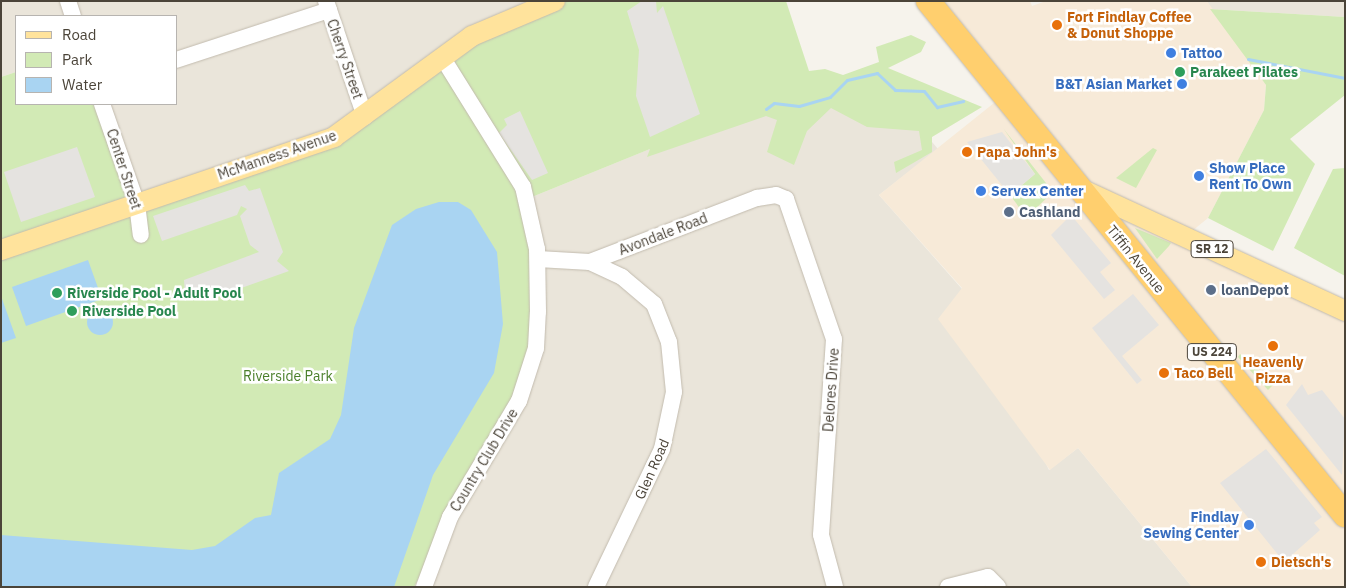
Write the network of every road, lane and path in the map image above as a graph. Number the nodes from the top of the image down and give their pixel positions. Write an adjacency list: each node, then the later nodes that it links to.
1 (68, 1): 5 (street)
2 (555, 1): 6 (main road, McManness Avenue)
3 (928, 1): 10 (highway, Tiffin Avenue / US 224)
4 (327, 6): 7 (street); 9 (street, Cherry Street)
5 (73, 15)
6 (442, 57): 9 (main road, McManness Avenue); 15 (street, Country Club Drive)
7 (178, 59)
8 (102, 105): 12 (street, Center Street)
9 (365, 117): 12 (main road, McManness Avenue)
10 (1079, 188): 17 (main road, SR 12); 18 (highway, Tiffin Avenue / US 224)
11 (786, 199): 16 (street, Avondale Road); 22 (street, Delores Drive)
12 (137, 204): 13 (street, Center Street); 14 (main road, McManness Avenue)
13 (141, 234)
14 (1, 250)
15 (538, 259): 16 (street, Avondale Road); 20 (street, Country Club Drive)
16 (590, 262): 21 (street, Glen Road)
17 (1345, 311)
18 (1345, 515)
19 (997, 584): 23 (street)
20 (424, 587)
21 (596, 587)
22 (834, 587)
23 (948, 587)

